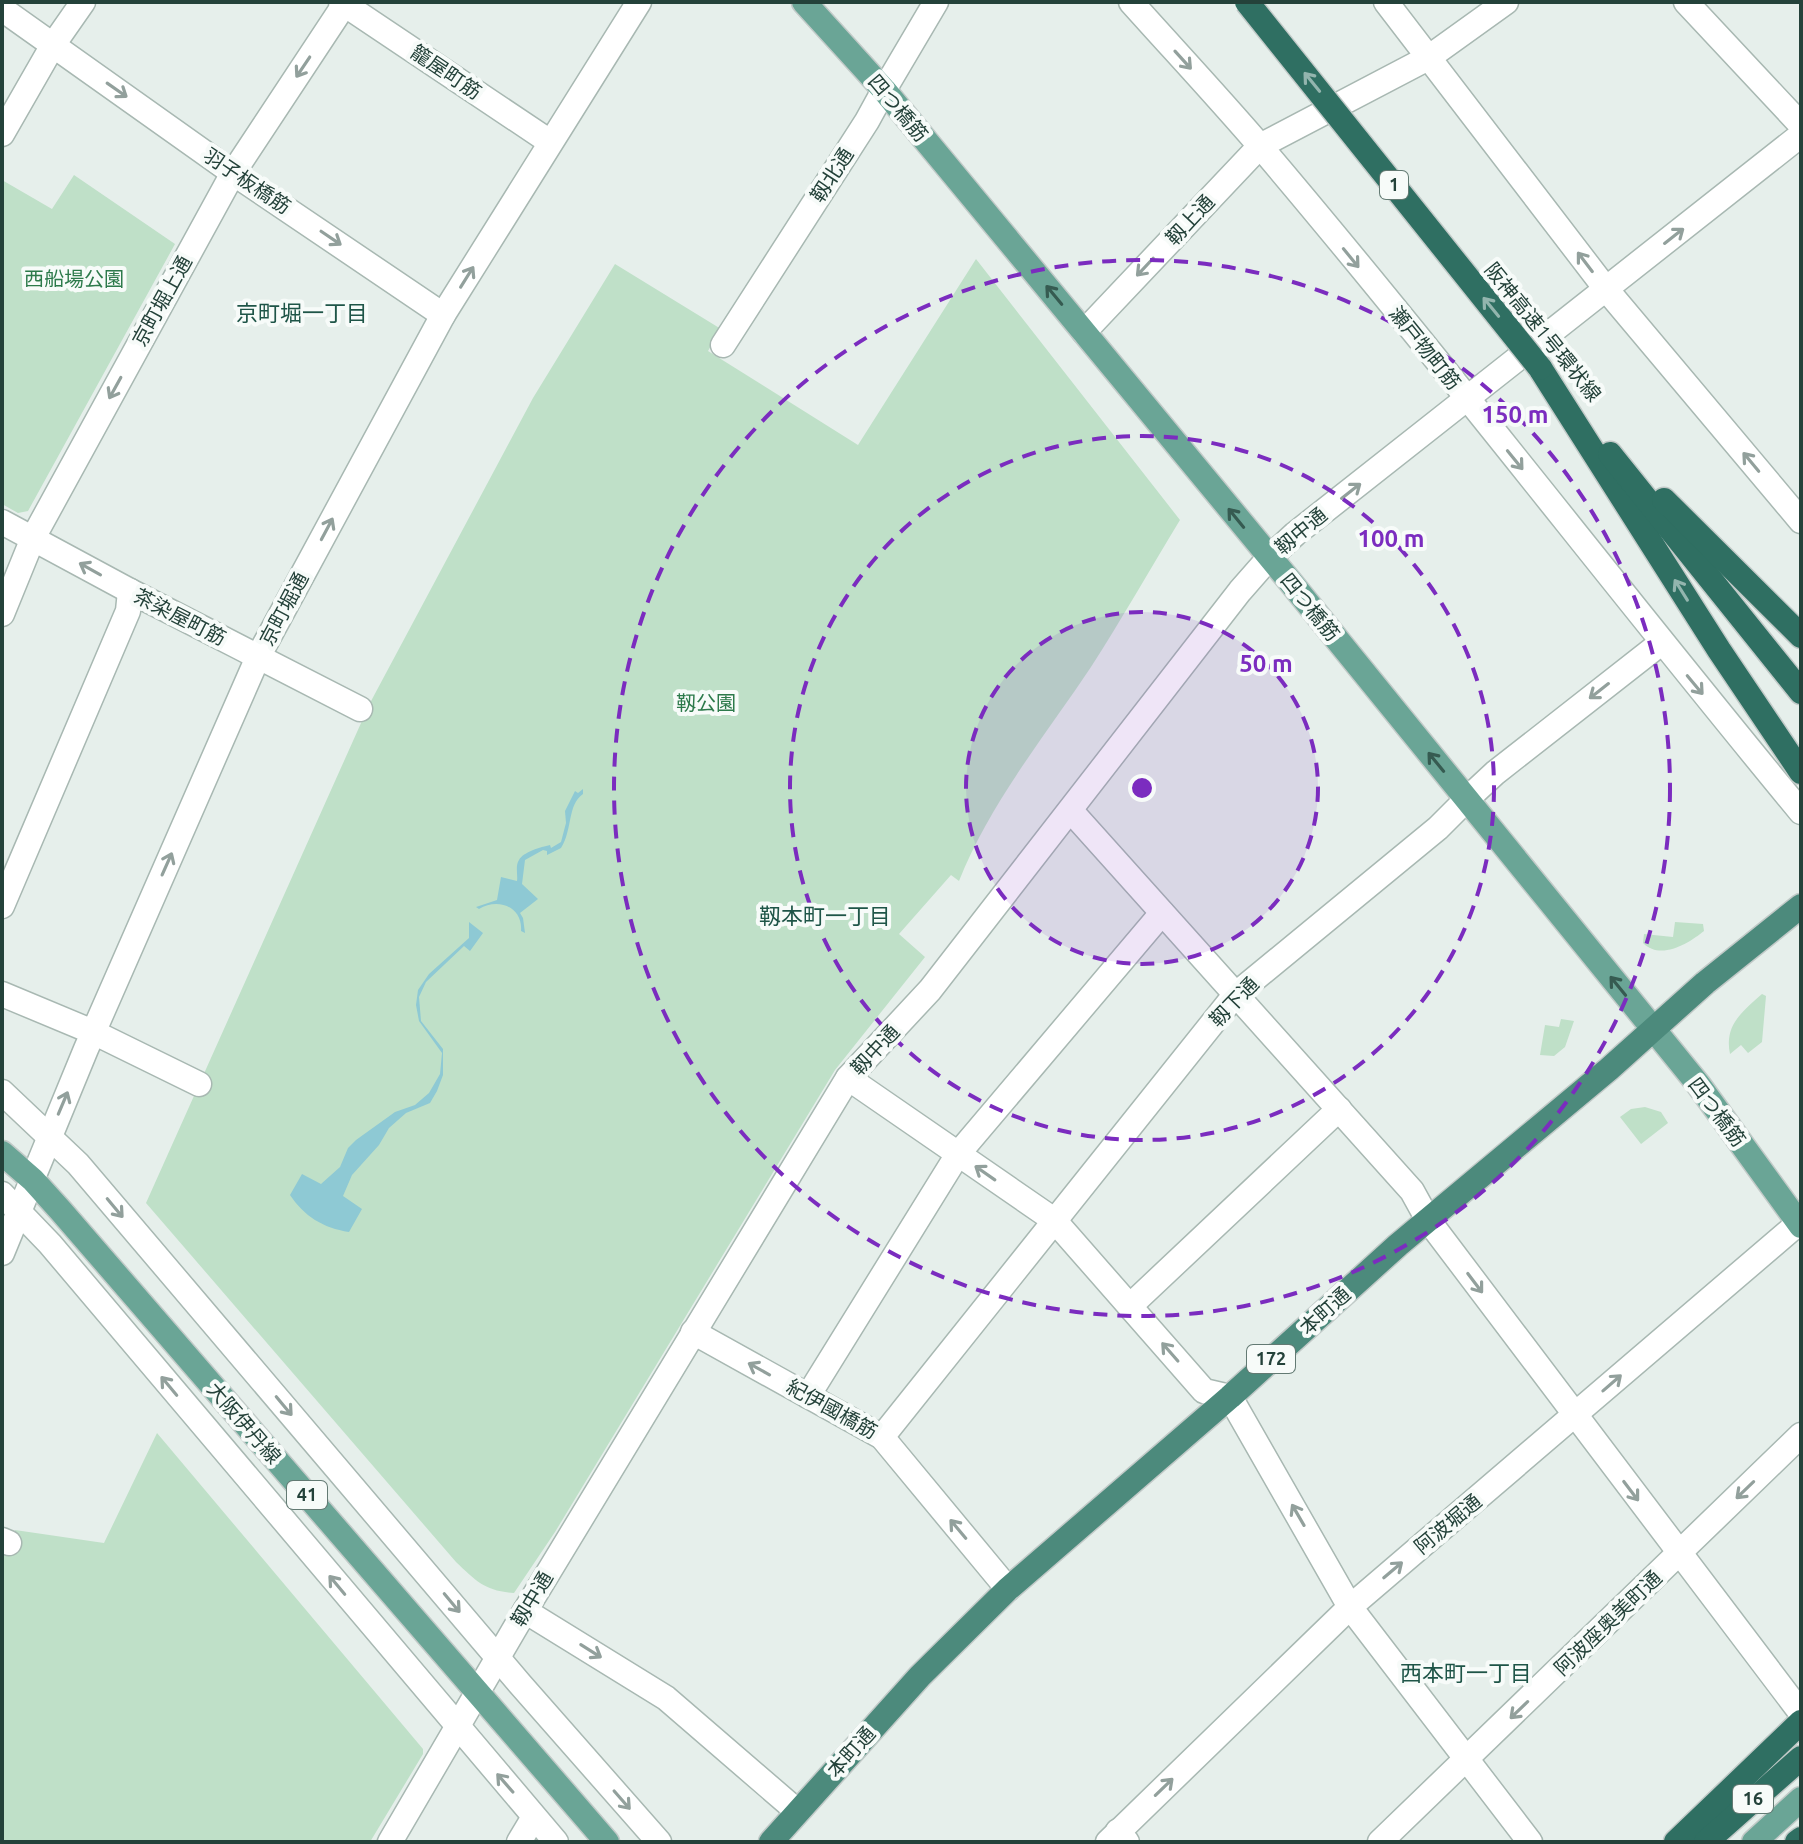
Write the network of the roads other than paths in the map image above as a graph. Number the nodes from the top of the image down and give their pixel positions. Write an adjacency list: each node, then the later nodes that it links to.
1 (83, 2): 12 (street)
2 (639, 2): 18 (street, 京町堀通)
3 (804, 2): 14 (main road, 四つ橋筋)
4 (936, 2): 14 (street, 靱北通)
5 (1131, 2): 19 (street, 瀬戸物町筋, one-way to 19)
6 (1247, 2): 25 (highway, 阪神高速1号環状線 / 1, one-way to 6, bridge)
7 (1386, 2): 13 (street)
8 (1506, 2): 13 (street, 靱上通)
9 (1686, 2): 15 (street)
10 (344, 3): 18 (street, 籠屋町筋); 20 (street, 京町堀上通, one-way to 20)
11 (2, 9): 12 (street, 羽子板橋筋)
12 (53, 45): 16 (street); 20 (street, 羽子板橋筋, one-way to 20)
13 (1428, 58): 19 (street, 靱上通); 21 (street, one-way to 13)
14 (884, 90): 23 (main road, 四つ橋筋, one-way to 14); 24 (street, 靱北通)
15 (1801, 125)
16 (2, 134)
17 (1801, 135): 21 (street, 靱中通, one-way to 17)
18 (550, 142): 22 (street, 京町堀通, one-way to 18)
19 (1260, 146): 23 (street, 靱上通, one-way to 23); 26 (street, 瀬戸物町筋, one-way to 26)
20 (233, 173): 22 (street, 羽子板橋筋, one-way to 22); 30 (street, 京町堀上通, one-way to 30)
21 (1606, 289): 26 (street, 靱中通); 28 (street, one-way to 21)
22 (443, 315): 36 (street, 京町堀通, one-way to 22)
23 (1084, 332): 31 (main road, 四つ橋筋, one-way to 23)
24 (723, 345)
25 (1540, 368): 27 (highway, 阪神高速1号環状線 / 1); 39 (highway, one-way to 25)
26 (1468, 400): 31 (street, 靱中通, one-way to 26); 35 (street, 瀬戸物町筋, one-way to 35)
27 (1579, 416): 34 (highway, 1); 37 (highway, 阪神高速1号環状線 / 1)
28 (1801, 521)
29 (2, 522): 30 (street, 茶染屋町筋)
30 (33, 538): 32 (street, 茶染屋町筋, one-way to 30); 33 (street, 京町堀上通)
31 (1269, 558): 40 (main road, 四つ橋筋, one-way to 31); 41 (street, 靱中通)
32 (130, 591): 36 (street, 茶染屋町筋); 43 (street)
33 (2, 614)
34 (1801, 636)
35 (1661, 643): 40 (street, 靱下通, one-way to 40); 42 (street, 瀬戸物町筋, one-way to 42)
36 (258, 657): 38 (street, 茶染屋町筋); 49 (street, 京町堀通, one-way to 36)
37 (1801, 692)
38 (360, 709)
39 (1801, 772)
40 (1466, 800): 47 (street, 靱下通); 48 (main road, 四つ橋筋, one-way to 40)
41 (1071, 811): 45 (street); 50 (street, 靱中通)
42 (1801, 812)
43 (2, 906)
44 (1801, 906): 48 (highway, 本町通 / 172)
45 (1162, 913): 47 (street); 56 (street)
46 (2, 994): 49 (street)
47 (1235, 995): 53 (street); 60 (street, 靱下通)
48 (1654, 1029): 61 (highway, 本町通 / 172); 62 (main road, 四つ橋筋)
49 (93, 1032): 51 (street); 54 (street, 京町堀通, one-way to 49)
50 (848, 1078): 56 (street); 65 (street, 靱中通)
51 (199, 1084)
52 (2, 1092): 54 (street)
53 (1339, 1109): 61 (street); 64 (street)
54 (49, 1136): 57 (street, 京町堀通); 75 (street, one-way to 75)
55 (2, 1153): 57 (main road, 大阪伊丹線 / 41)
56 (958, 1154): 60 (street, one-way to 56); 66 (street)
57 (33, 1180): 59 (street, 京町堀通); 76 (main road, 大阪伊丹線 / 41)
58 (2, 1194): 59 (street)
59 (20, 1211): 63 (street, 京町堀通); 79 (street, one-way to 59)
60 (1054, 1220): 64 (street); 70 (street, 靱下通)
61 (1428, 1220): 67 (highway, 本町通 / 172); 68 (street, one-way to 68)
62 (1800, 1223): 68 (street, 阿波堀通, one-way to 62)
63 (2, 1253)
64 (1130, 1306): 67 (street, one-way to 64)
65 (693, 1332): 66 (street, 紀伊國橋筋, one-way to 65); 74 (street, 靱中通)
66 (808, 1396): 70 (street, 紀伊國橋筋)
67 (1230, 1397): 72 (highway, 本町通 / 172); 73 (street, one-way to 67)
68 (1574, 1416): 71 (street, one-way to 71); 73 (street, 阿波堀通, one-way to 68)
69 (1801, 1435): 71 (street, 阿波座奥美町通, one-way to 71)
70 (882, 1437): 72 (street, 紀伊國橋筋, one-way to 70)
71 (1679, 1554): 77 (street); 82 (street, 阿波座奥美町通, one-way to 82)
72 (1008, 1589): 84 (highway, 本町通 / 172)
73 (1350, 1607): 82 (street); 86 (street, 阿波堀通, one-way to 73)
74 (525, 1611): 75 (street, 靱中通); 84 (street, one-way to 84)
75 (498, 1657): 76 (street, 靱中通); 91 (street, one-way to 91)
76 (478, 1693): 79 (street, 靱中通); 90 (main road, 大阪伊丹線 / 41)
77 (1801, 1713)
78 (1801, 1722): 95 (highway)
79 (457, 1727): 85 (street, one-way to 79); 87 (street, 靱中通)
80 (1801, 1734): 95 (street)
81 (1801, 1758): 96 (highway, 16)
82 (1468, 1759): 93 (street, 阿波座奥美町通); 94 (street)
83 (1801, 1799): 97 (main road)
84 (797, 1811): 92 (highway, 本町通 / 172)
85 (534, 1817): 88 (street); 89 (street)
86 (1118, 1838)
87 (390, 1842)
88 (519, 1842)
89 (556, 1842)
90 (607, 1842)
91 (659, 1842)
92 (771, 1842)
93 (1380, 1842)
94 (1530, 1842)
95 (1679, 1842)
96 (1706, 1842)
97 (1754, 1842)

